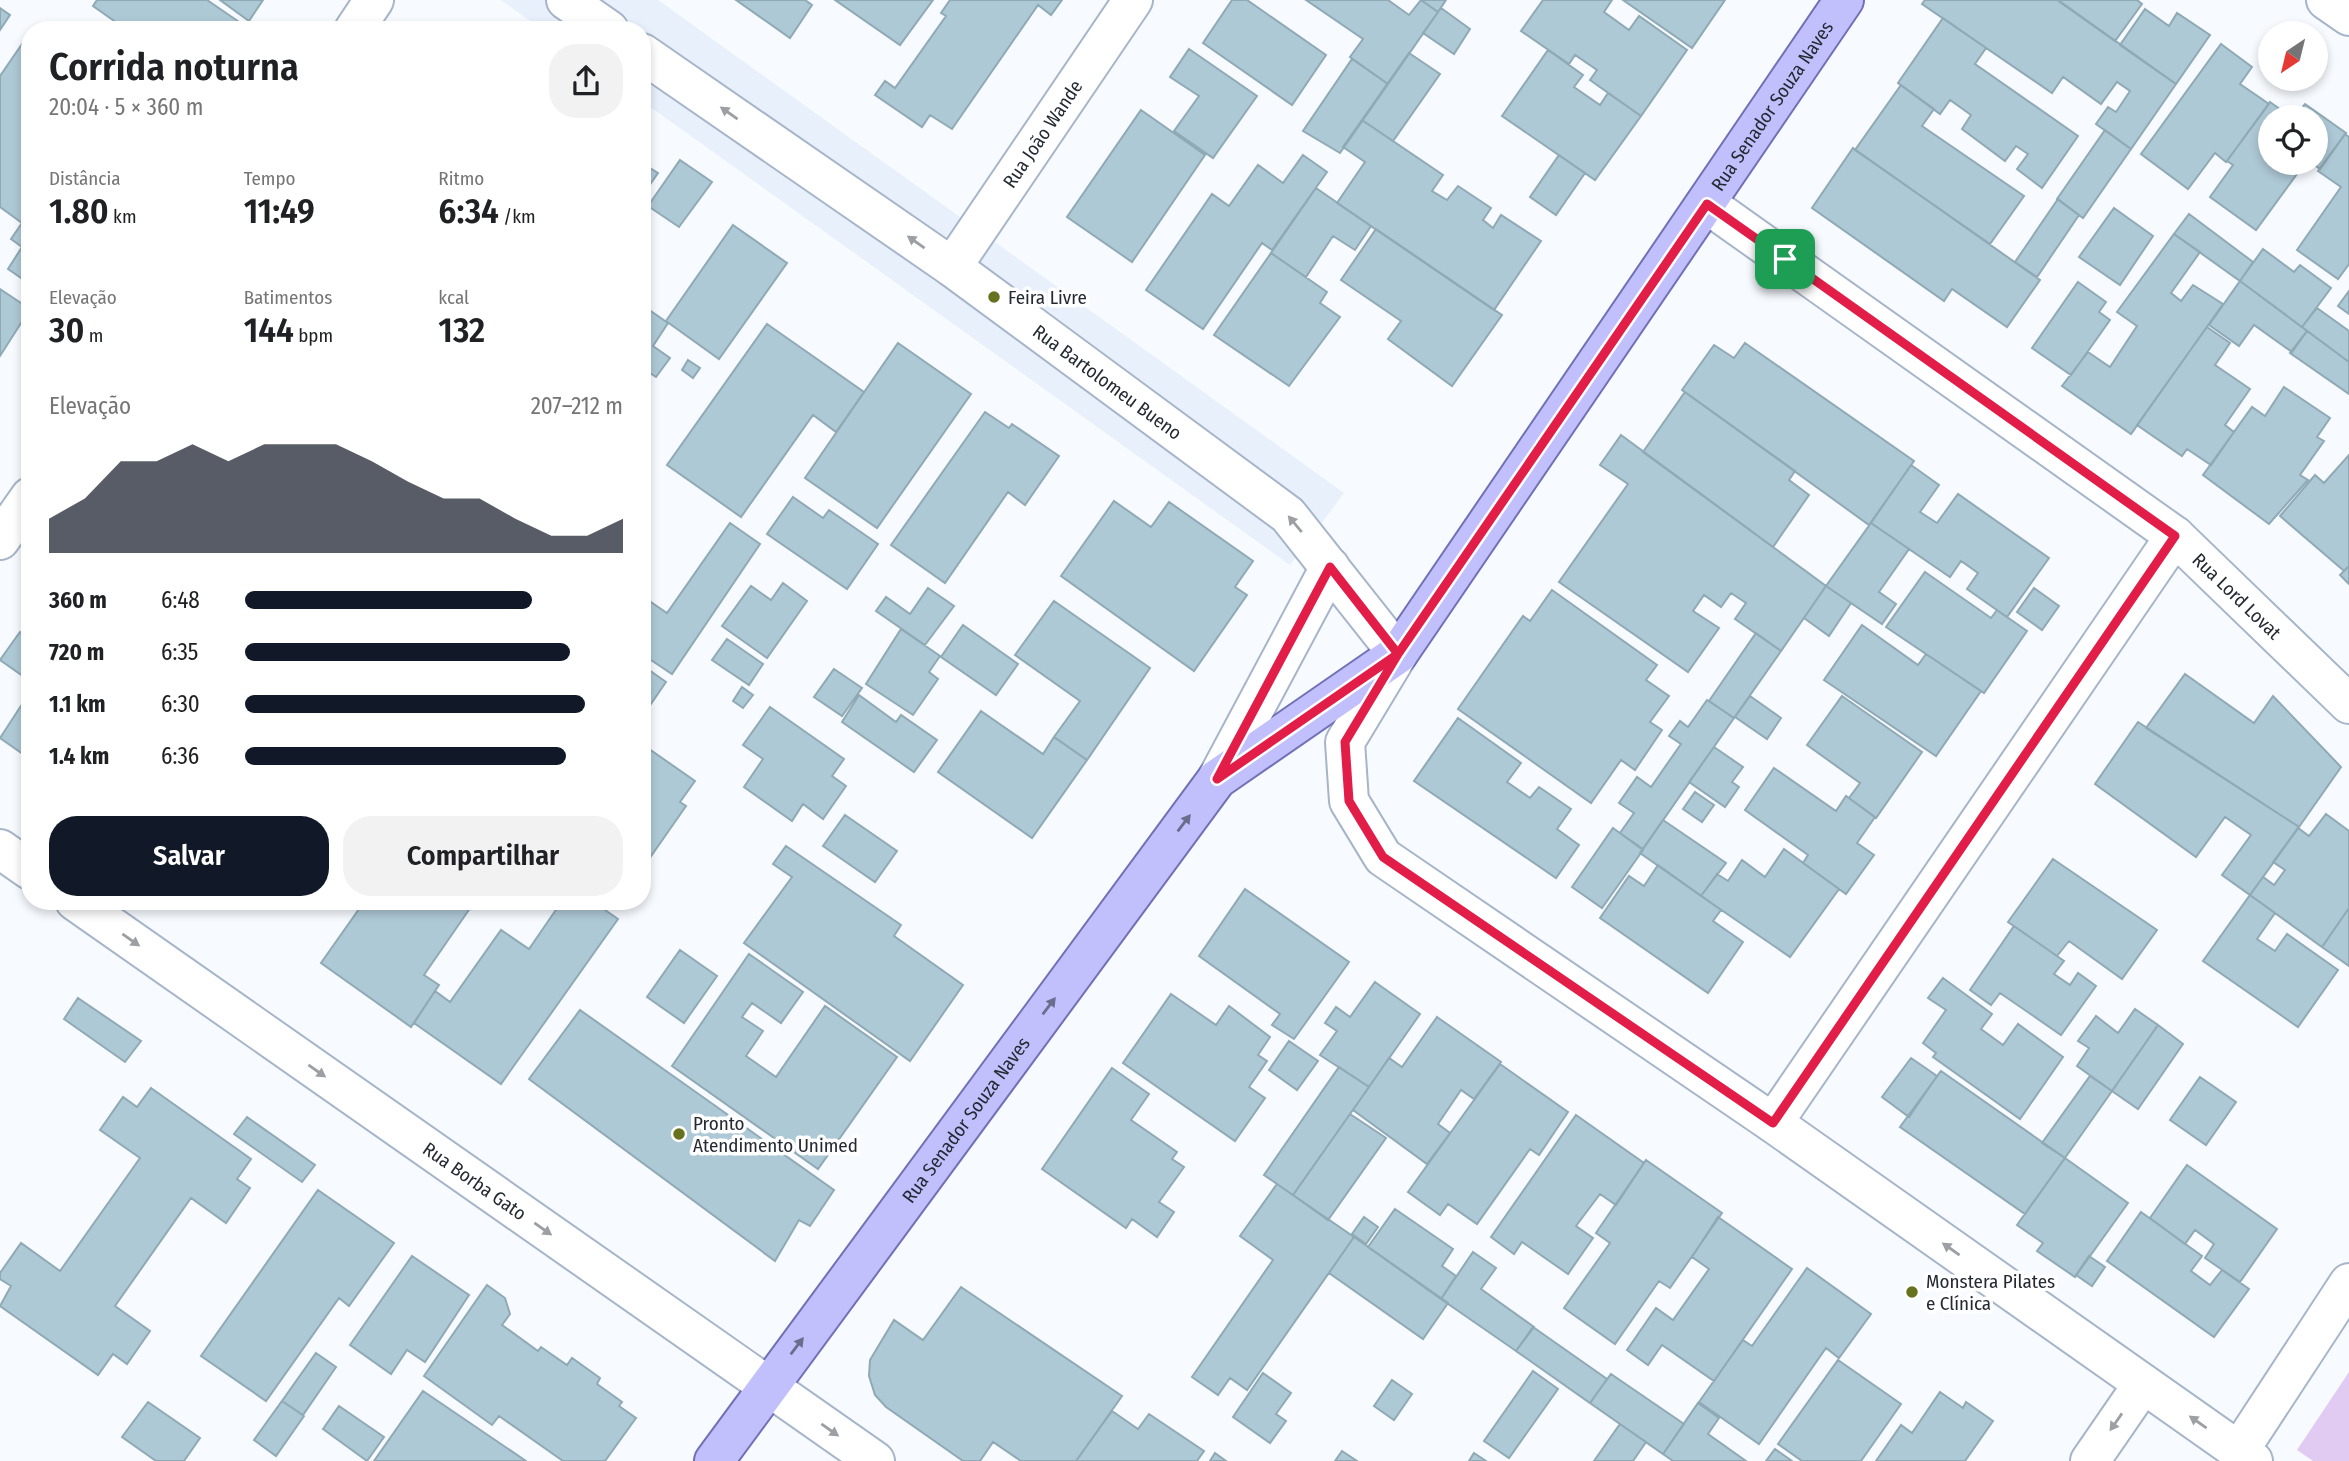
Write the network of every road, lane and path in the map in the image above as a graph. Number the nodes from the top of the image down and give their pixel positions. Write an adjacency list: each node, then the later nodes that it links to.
1 (374, 0): 7 (street)
2 (566, 0): 8 (street)
3 (1133, 0): 11 (street, Rua João Wande)
4 (1844, 0): 10 (main road, Rua Senador Souza Naves)
5 (2326, 0): 6 (street)
6 (2349, 16)
7 (360, 21)
8 (596, 21)
9 (651, 59): 11 (street, Rua Bartolomeu Bueno, one-way to 9)
10 (1707, 204): 13 (street, Rua Lord Lovat); 16 (main road, Rua Senador Souza Naves)
11 (952, 267): 15 (street, Rua Bartolomeu Bueno, one-way to 11)
12 (21, 510): 14 (street)
13 (2175, 536): 17 (street, Rua Lord Lovat); 22 (street)
14 (0, 540)
15 (1330, 567): 16 (street, Rua Bartolomeu Bueno); 18 (street, Rua Senador Souza Naves)
16 (1398, 654): 18 (main road, Rua Senador Souza Naves); 22 (street)
17 (2349, 704)
18 (1217, 779): 25 (main road, Rua Senador Souza Naves, one-way to 18)
19 (0, 849): 20 (street)
20 (21, 864)
21 (88, 910): 25 (street, Rua Borba Gato, one-way to 25)
22 (1773, 1123): 24 (street, one-way to 22)
23 (2349, 1283): 26 (street)
24 (2143, 1384): 26 (street, one-way to 24); 29 (street, one-way to 29)
25 (767, 1386): 27 (main road, Rua Senador Souza Naves); 28 (street, Rua Borba Gato, one-way to 28)
26 (2246, 1456)
27 (714, 1461)
28 (875, 1461)
29 (2090, 1461)

